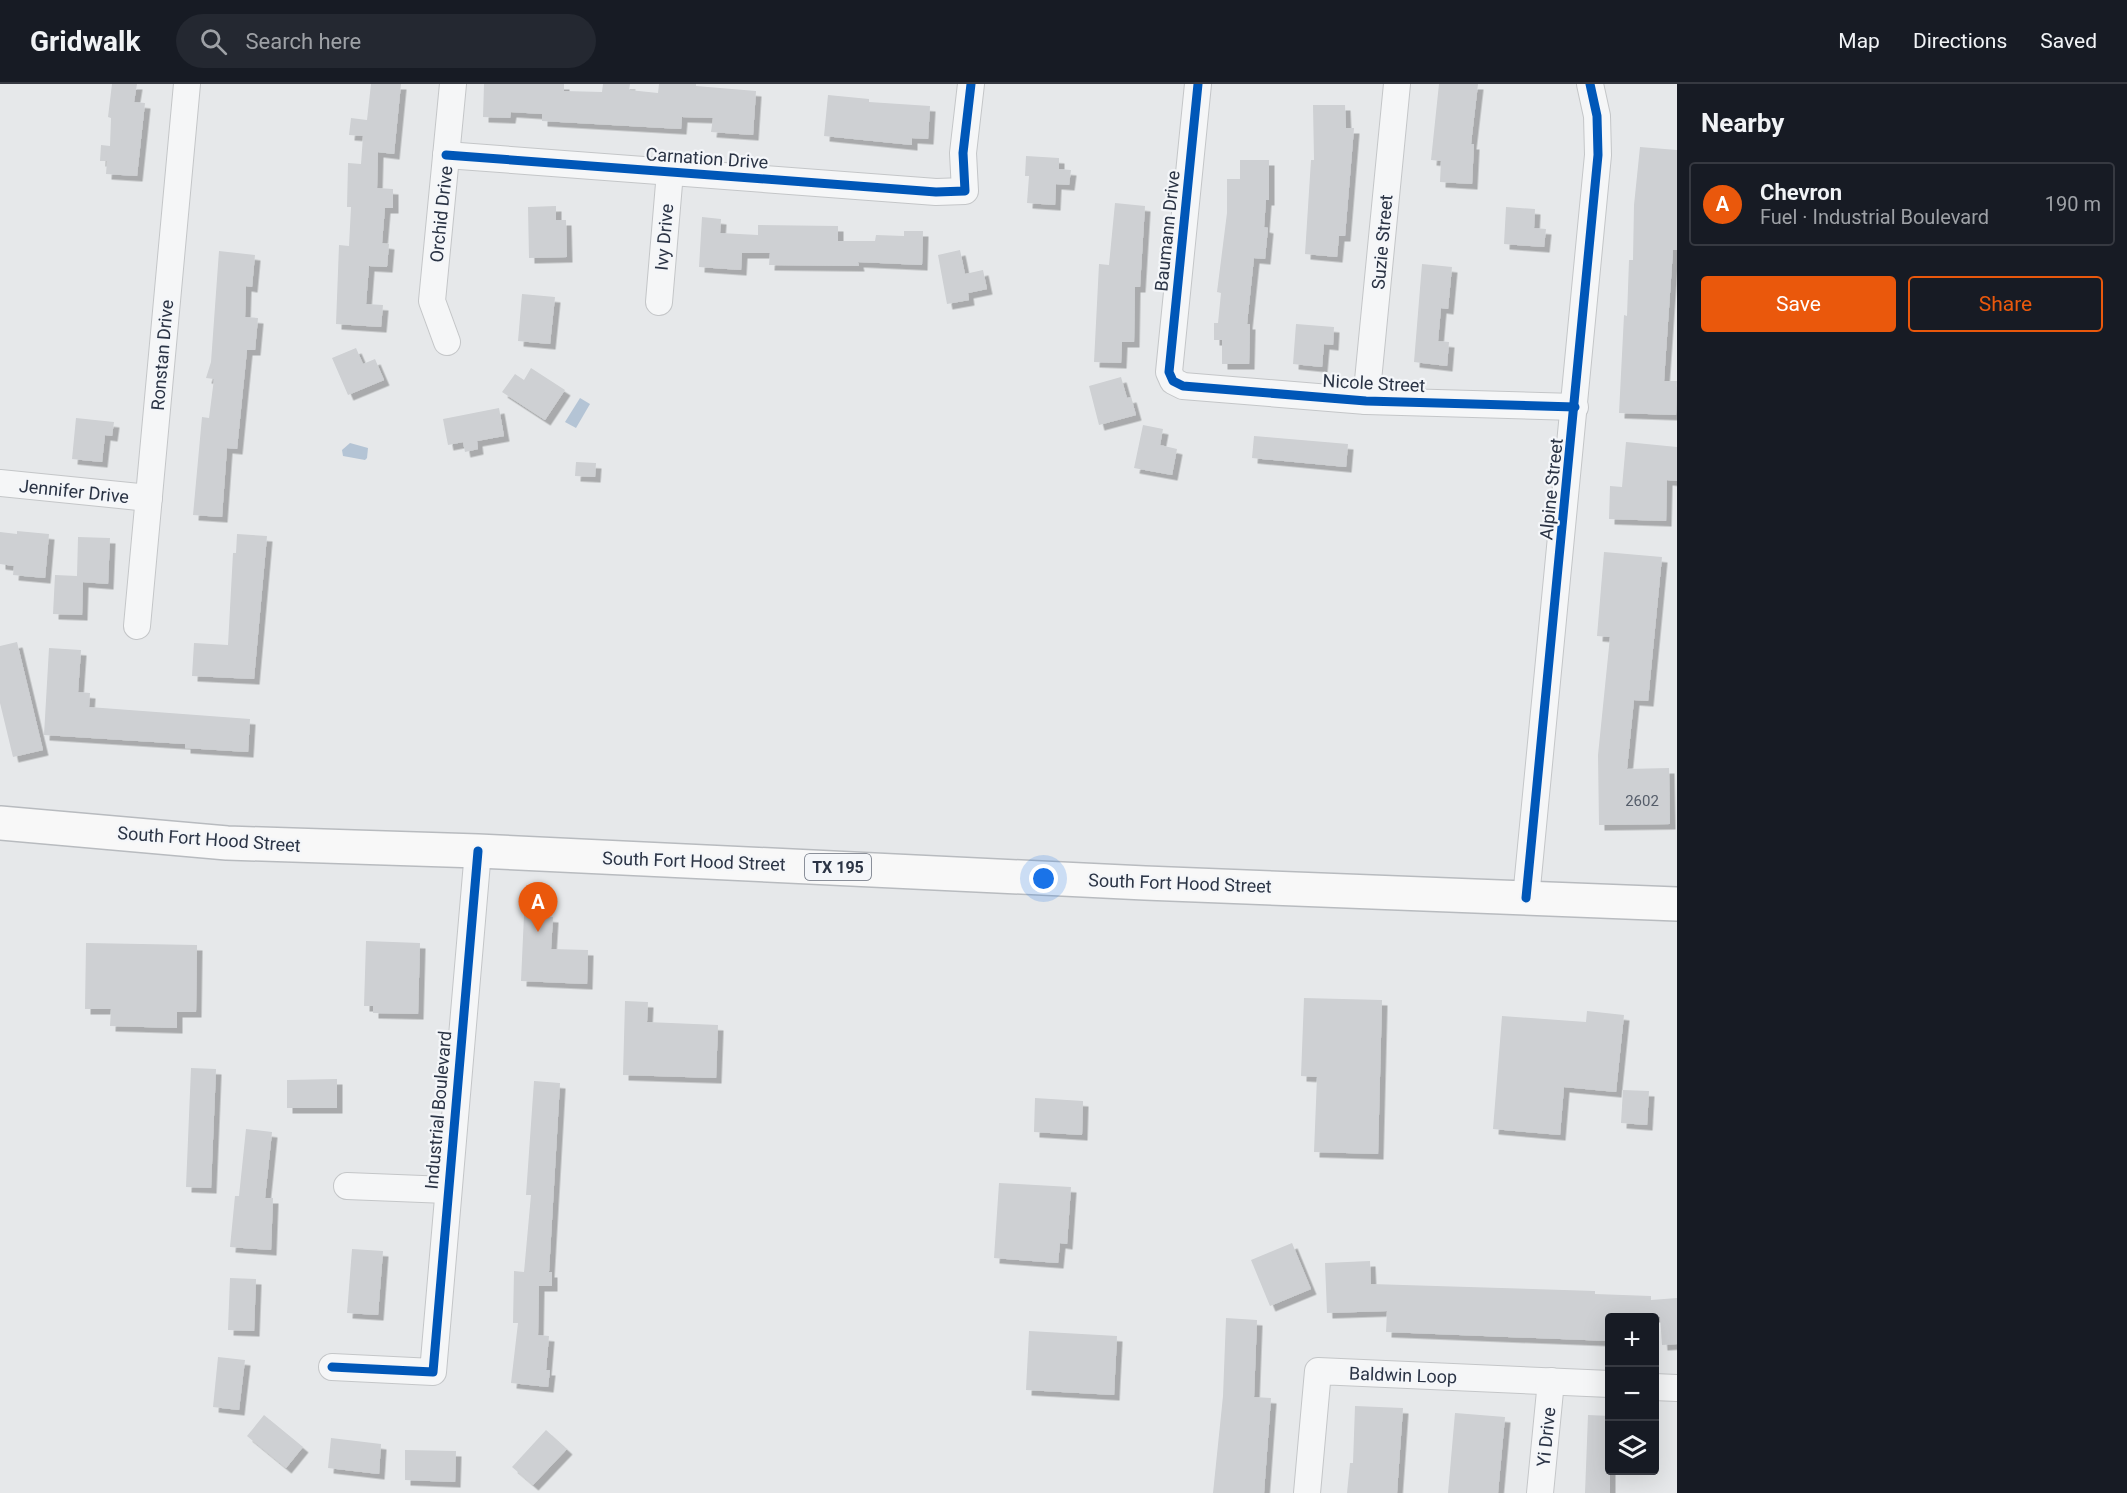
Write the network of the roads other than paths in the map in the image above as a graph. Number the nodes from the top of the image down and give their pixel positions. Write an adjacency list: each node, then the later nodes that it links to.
1 (187, 84): 15 (street, Ronstan Drive)
2 (453, 84): 7 (street, Orchid Drive)
3 (971, 84): 8 (street, Carnation Drive)
4 (1198, 84): 11 (street, Baumann Drive)
5 (1397, 84): 12 (street, Suzie Street)
6 (1590, 84): 13 (street, Alpine Street)
7 (447, 155): 8 (street, Carnation Drive); 10 (street, Orchid Drive)
8 (669, 172): 9 (street, Ivy Drive)
9 (659, 302)
10 (447, 342)
11 (1173, 381): 12 (street, Nicole Street)
12 (1366, 400): 13 (street, Nicole Street)
13 (1575, 407): 19 (street, Alpine Street)
14 (0, 483): 15 (street, Jennifer Drive)
15 (149, 498): 16 (street, Ronstan Drive)
16 (137, 626)
17 (0, 823): 18 (highway, South Fort Hood Street / TX 195)
18 (478, 851): 19 (highway, South Fort Hood Street / TX 195); 22 (street, Industrial Boulevard)
19 (1526, 898): 20 (highway, South Fort Hood Street / TX 195)
20 (1677, 904)
21 (347, 1186): 22 (street)
22 (447, 1190): 23 (street, Industrial Boulevard)
23 (332, 1367)
24 (1551, 1381): 25 (street, Baldwin Loop); 28 (street, Baldwin Loop); 29 (street, Yi Drive)
25 (1605, 1384)
26 (1659, 1387): 27 (street)
27 (1677, 1388)
28 (1307, 1493)
29 (1540, 1493)

